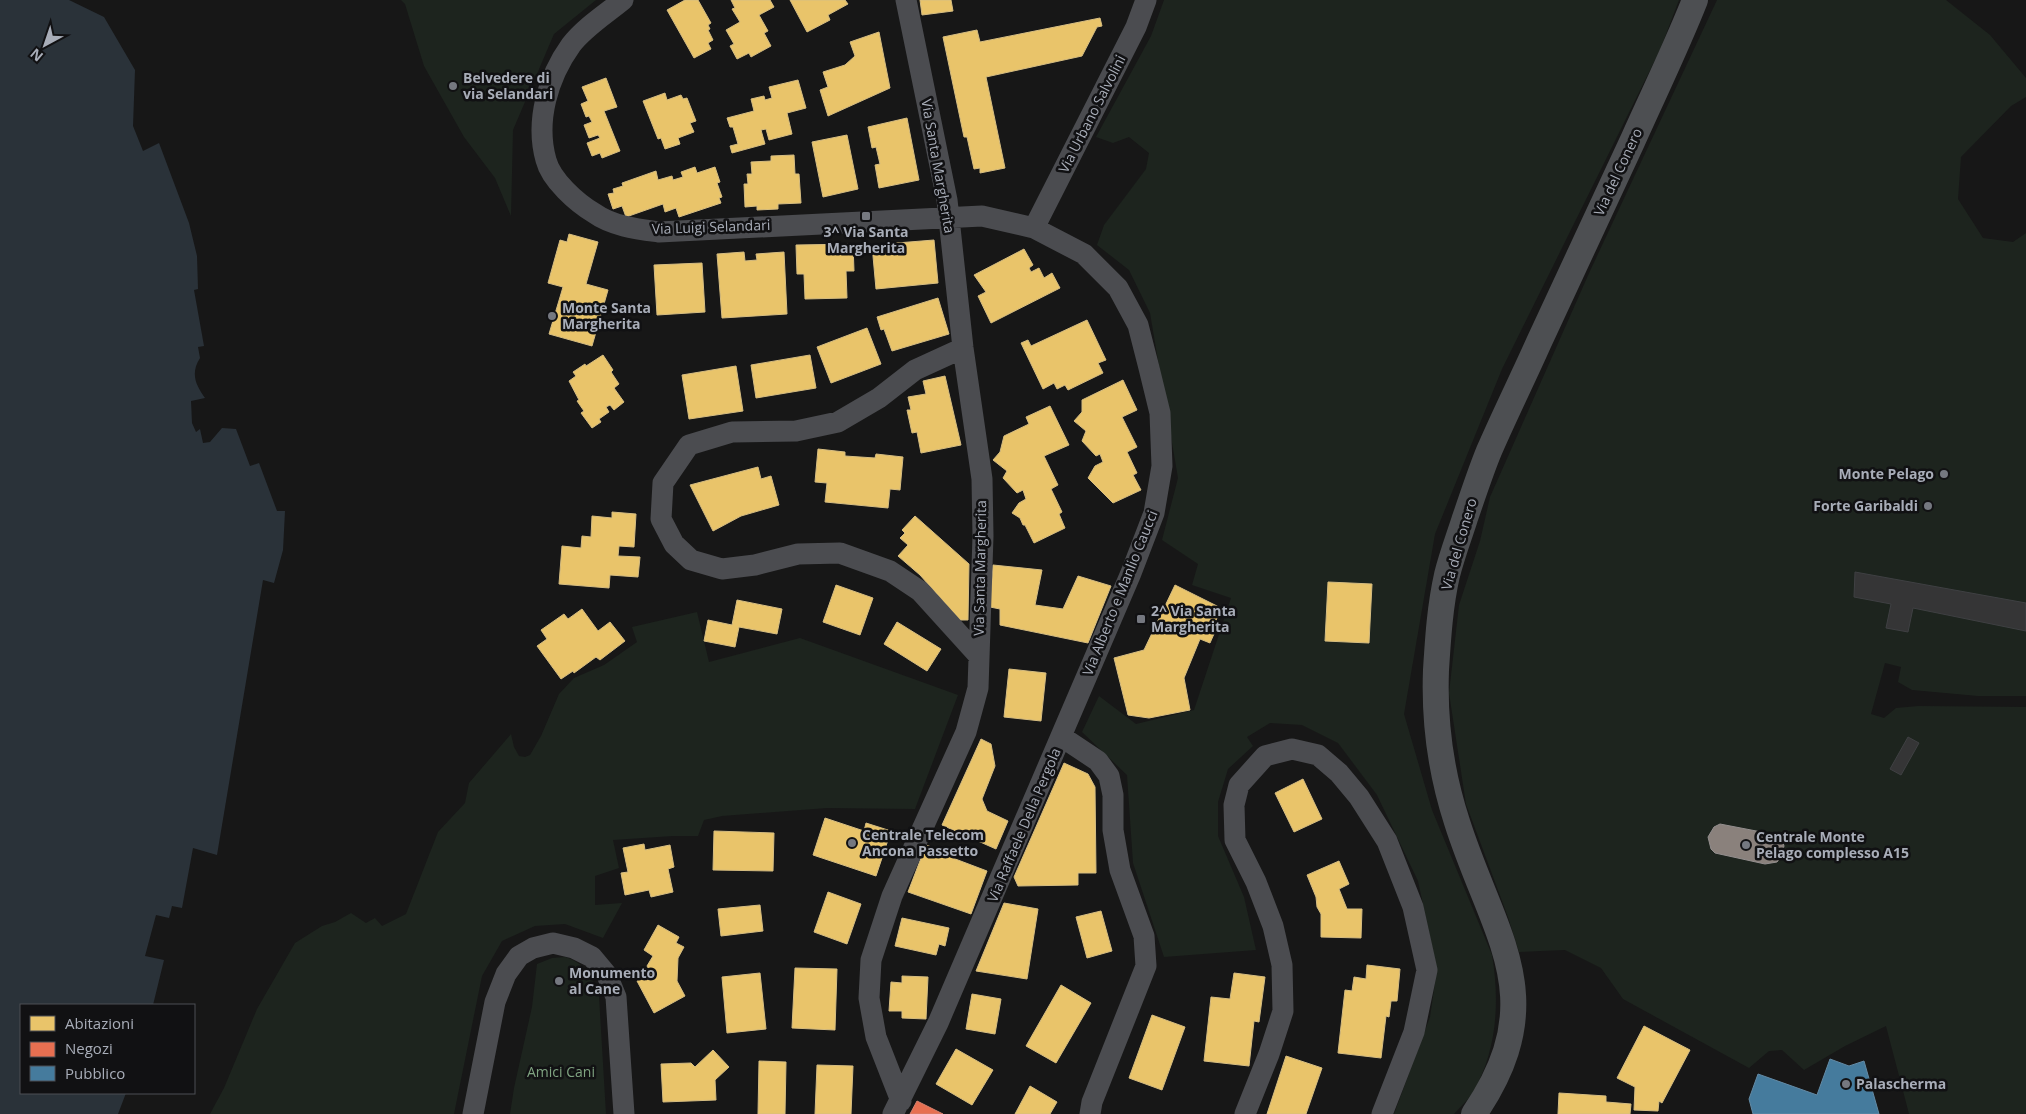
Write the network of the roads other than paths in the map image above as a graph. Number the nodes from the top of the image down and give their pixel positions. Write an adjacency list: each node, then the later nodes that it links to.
1 (623, 0): 5 (street, Via Luigi Selandari)
2 (906, 0): 6 (street, Via Santa Margherita)
3 (1146, 0): 5 (street, Via Urbano Salvolini)
4 (1695, 0): 15 (main road, Via del Conero)
5 (1034, 228): 8 (street, Via Alberto e Manlio Caucci)
6 (963, 348): 7 (street, Via Santa Margherita); 7 (street)
7 (978, 655): 9 (street, Via Santa Margherita)
8 (1062, 737): 9 (street, Via Raffaele Della Pergola); 12 (street, Via Raffaele Della Pergola)
9 (897, 1108)
10 (473, 1114): 11 (street)
11 (624, 1114)
12 (1090, 1114)
13 (1245, 1114): 14 (street)
14 (1382, 1114)
15 (1474, 1114)

